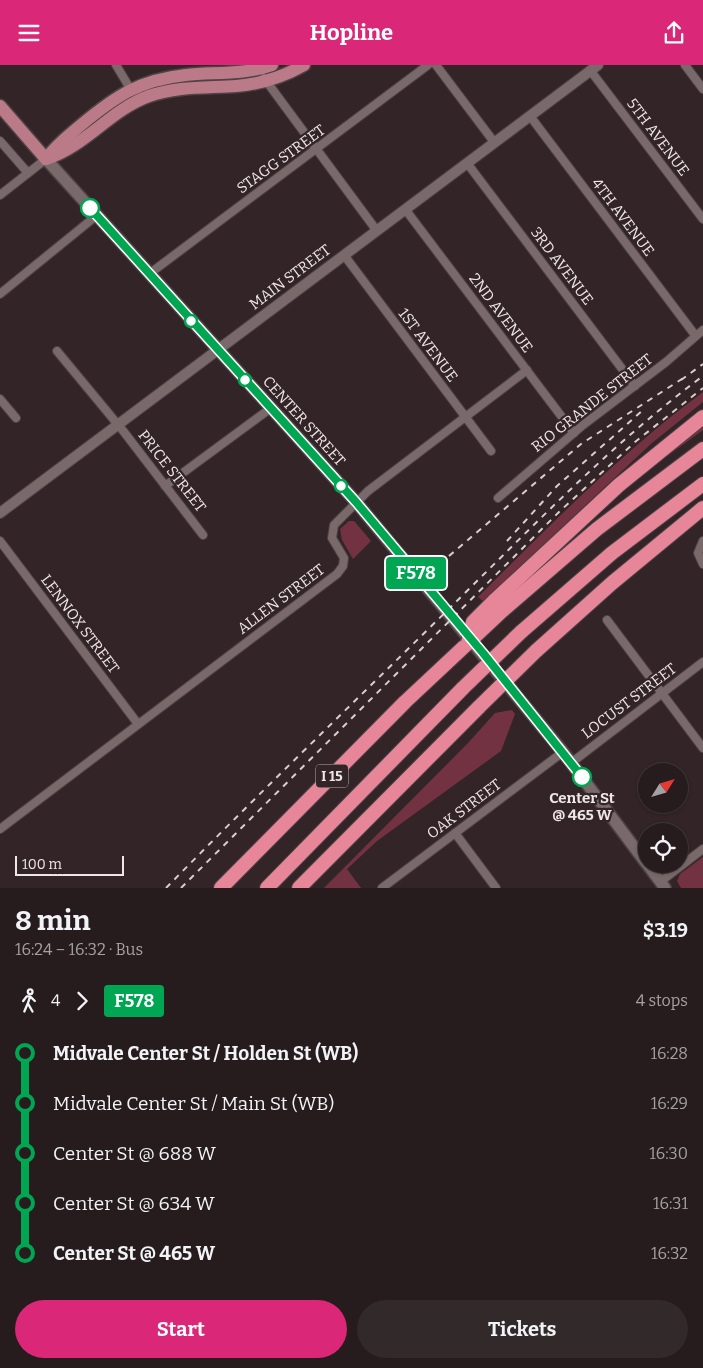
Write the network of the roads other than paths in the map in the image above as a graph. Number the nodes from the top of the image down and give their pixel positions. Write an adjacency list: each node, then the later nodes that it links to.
1 (116, 65): 10 (street)
2 (272, 65): 8 (main road)
3 (304, 65): 9 (main road)
4 (428, 65): 16 (street, STAGG STREET)
5 (436, 65): 15 (street)
6 (685, 65): 11 (street)
7 (594, 68): 13 (street, MAIN STREET); 23 (street, 5TH AVENUE)
8 (258, 70): 9 (street); 10 (main road)
9 (266, 81): 16 (street); 17 (main road)
10 (131, 89): 17 (main road)
11 (703, 89)
12 (0, 106): 17 (main road, CENTER STREET)
13 (530, 116): 15 (street, MAIN STREET); 29 (street, 4TH AVENUE)
14 (0, 141): 19 (street)
15 (494, 143): 18 (street, MAIN STREET)
16 (316, 149): 24 (street); 26 (street, STAGG STREET)
17 (46, 159): 19 (street); 22 (main road, CENTER STREET)
18 (467, 163): 21 (street, MAIN STREET); 33 (street, 3RD AVENUE)
19 (28, 173): 20 (street)
20 (0, 195)
21 (406, 209): 24 (street, MAIN STREET); 32 (street, 2ND AVENUE)
22 (96, 216): 26 (main road, CENTER STREET); 27 (street)
23 (703, 219)
24 (377, 231): 25 (street, MAIN STREET)
25 (344, 255): 30 (street, MAIN STREET); 38 (street, 1ST AVENUE)
26 (149, 274): 30 (main road, CENTER STREET)
27 (0, 294)
28 (703, 330): 29 (street, RIO GRANDE STREET)
29 (695, 335): 33 (street, RIO GRANDE STREET)
30 (217, 350): 36 (main road, CENTER STREET); 41 (street, MAIN STREET)
31 (57, 351): 41 (street, PRICE STREET)
32 (527, 370): 38 (street, ALLEN STREET); 42 (street, 2ND AVENUE)
33 (635, 386): 42 (street, RIO GRANDE STREET)
34 (0, 399): 35 (street)
35 (8, 409): 37 (street); 40 (street)
36 (271, 409): 46 (street); 48 (main road, CENTER STREET)
37 (0, 415)
38 (465, 417): 44 (street, 1ST AVENUE); 48 (street, ALLEN STREET)
39 (703, 417): 55 (highway)
40 (16, 418)
41 (117, 425): 46 (street, PRICE STREET); 50 (street, MAIN STREET)
42 (574, 433): 47 (street, RIO GRANDE STREET)
43 (703, 449): 55 (highway, I 15)
44 (491, 451)
45 (703, 484): 70 (highway, I 15, bridge)
46 (165, 486): 51 (street, PRICE STREET)
47 (498, 498)
48 (356, 502): 59 (street, ALLEN STREET); 61 (main road, CENTER STREET)
49 (703, 508): 71 (highway, bridge)
50 (0, 513)
51 (203, 535)
52 (0, 541): 59 (street, LENNOX STREET)
53 (703, 542): 54 (street)
54 (703, 564)
55 (498, 606): 69 (highway, I 15, bridge)
56 (607, 620): 58 (street)
57 (703, 661): 58 (street, LOCUST STREET)
58 (662, 693): 60 (street); 62 (street, LOCUST STREET)
59 (138, 724): 63 (street, ALLEN STREET)
60 (703, 748)
61 (563, 752): 62 (main road, CENTER STREET); 64 (street, OAK STREET)
62 (571, 763): 66 (main road, CENTER STREET)
63 (0, 829)
64 (455, 833): 72 (street, OAK STREET); 73 (street)
65 (703, 849): 68 (street)
66 (638, 852)
67 (654, 873): 68 (main road, CENTER STREET)
68 (663, 885)
69 (221, 888)
70 (268, 888)
71 (300, 888)
72 (382, 888)
73 (496, 888)

